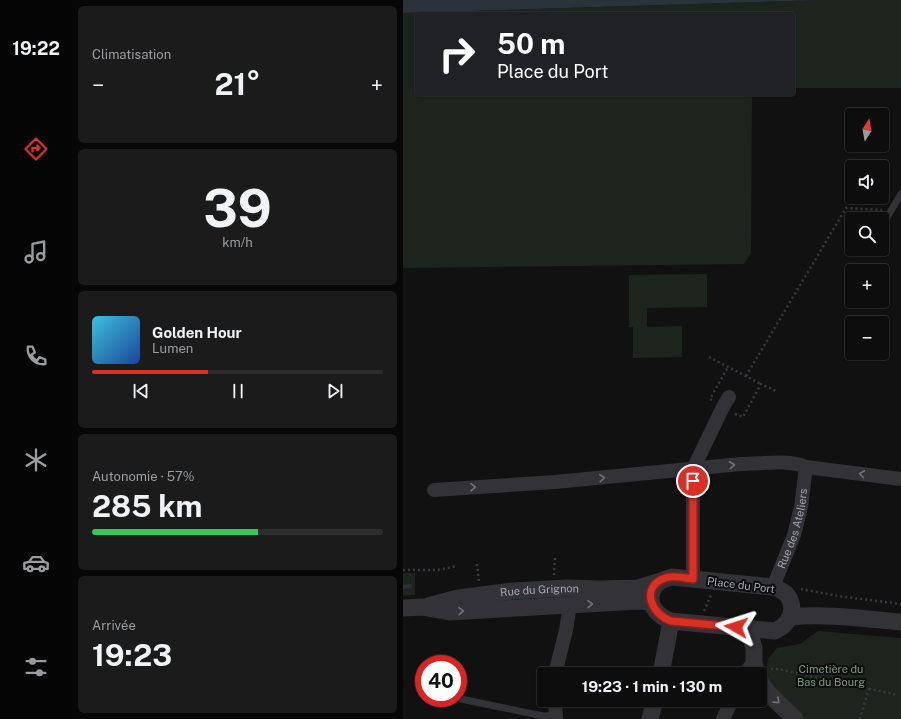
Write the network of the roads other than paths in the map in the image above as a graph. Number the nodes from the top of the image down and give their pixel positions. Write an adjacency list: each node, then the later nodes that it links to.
1 (901, 194): 2 (lane)
2 (889, 215)
3 (729, 397): 5 (street)
4 (806, 467): 5 (street, one-way to 4); 6 (street, one-way to 4); 10 (street, Rue des Ateliers)
5 (693, 469): 7 (street, one-way to 5); 8 (street)
6 (901, 479)
7 (434, 490)
8 (693, 579): 9 (street, Place du Port); 10 (street, Place du Port)
9 (658, 582): 11 (street); 13 (street, Rue du Grignon)
10 (773, 587): 15 (street, Place du Port)
11 (651, 602): 12 (street, Rue du Grignon, one-way to 11); 16 (street)
12 (570, 605): 13 (street, Rue du Grignon, one-way to 12); 19 (street)
13 (422, 607): 14 (street, Rue du Grignon)
14 (403, 608)
15 (791, 610): 17 (street); 18 (street)
16 (671, 621): 18 (street); 20 (street)
17 (901, 622)
18 (748, 628): 21 (street)
19 (557, 667)
20 (662, 667)
21 (756, 667)
22 (767, 689): 30 (street, one-way to 30)
23 (467, 700): 27 (lane)
24 (555, 707): 27 (street)
25 (653, 707): 28 (street)
26 (729, 707): 29 (street)
27 (556, 717)
28 (650, 719)
29 (723, 719)
30 (795, 719)

